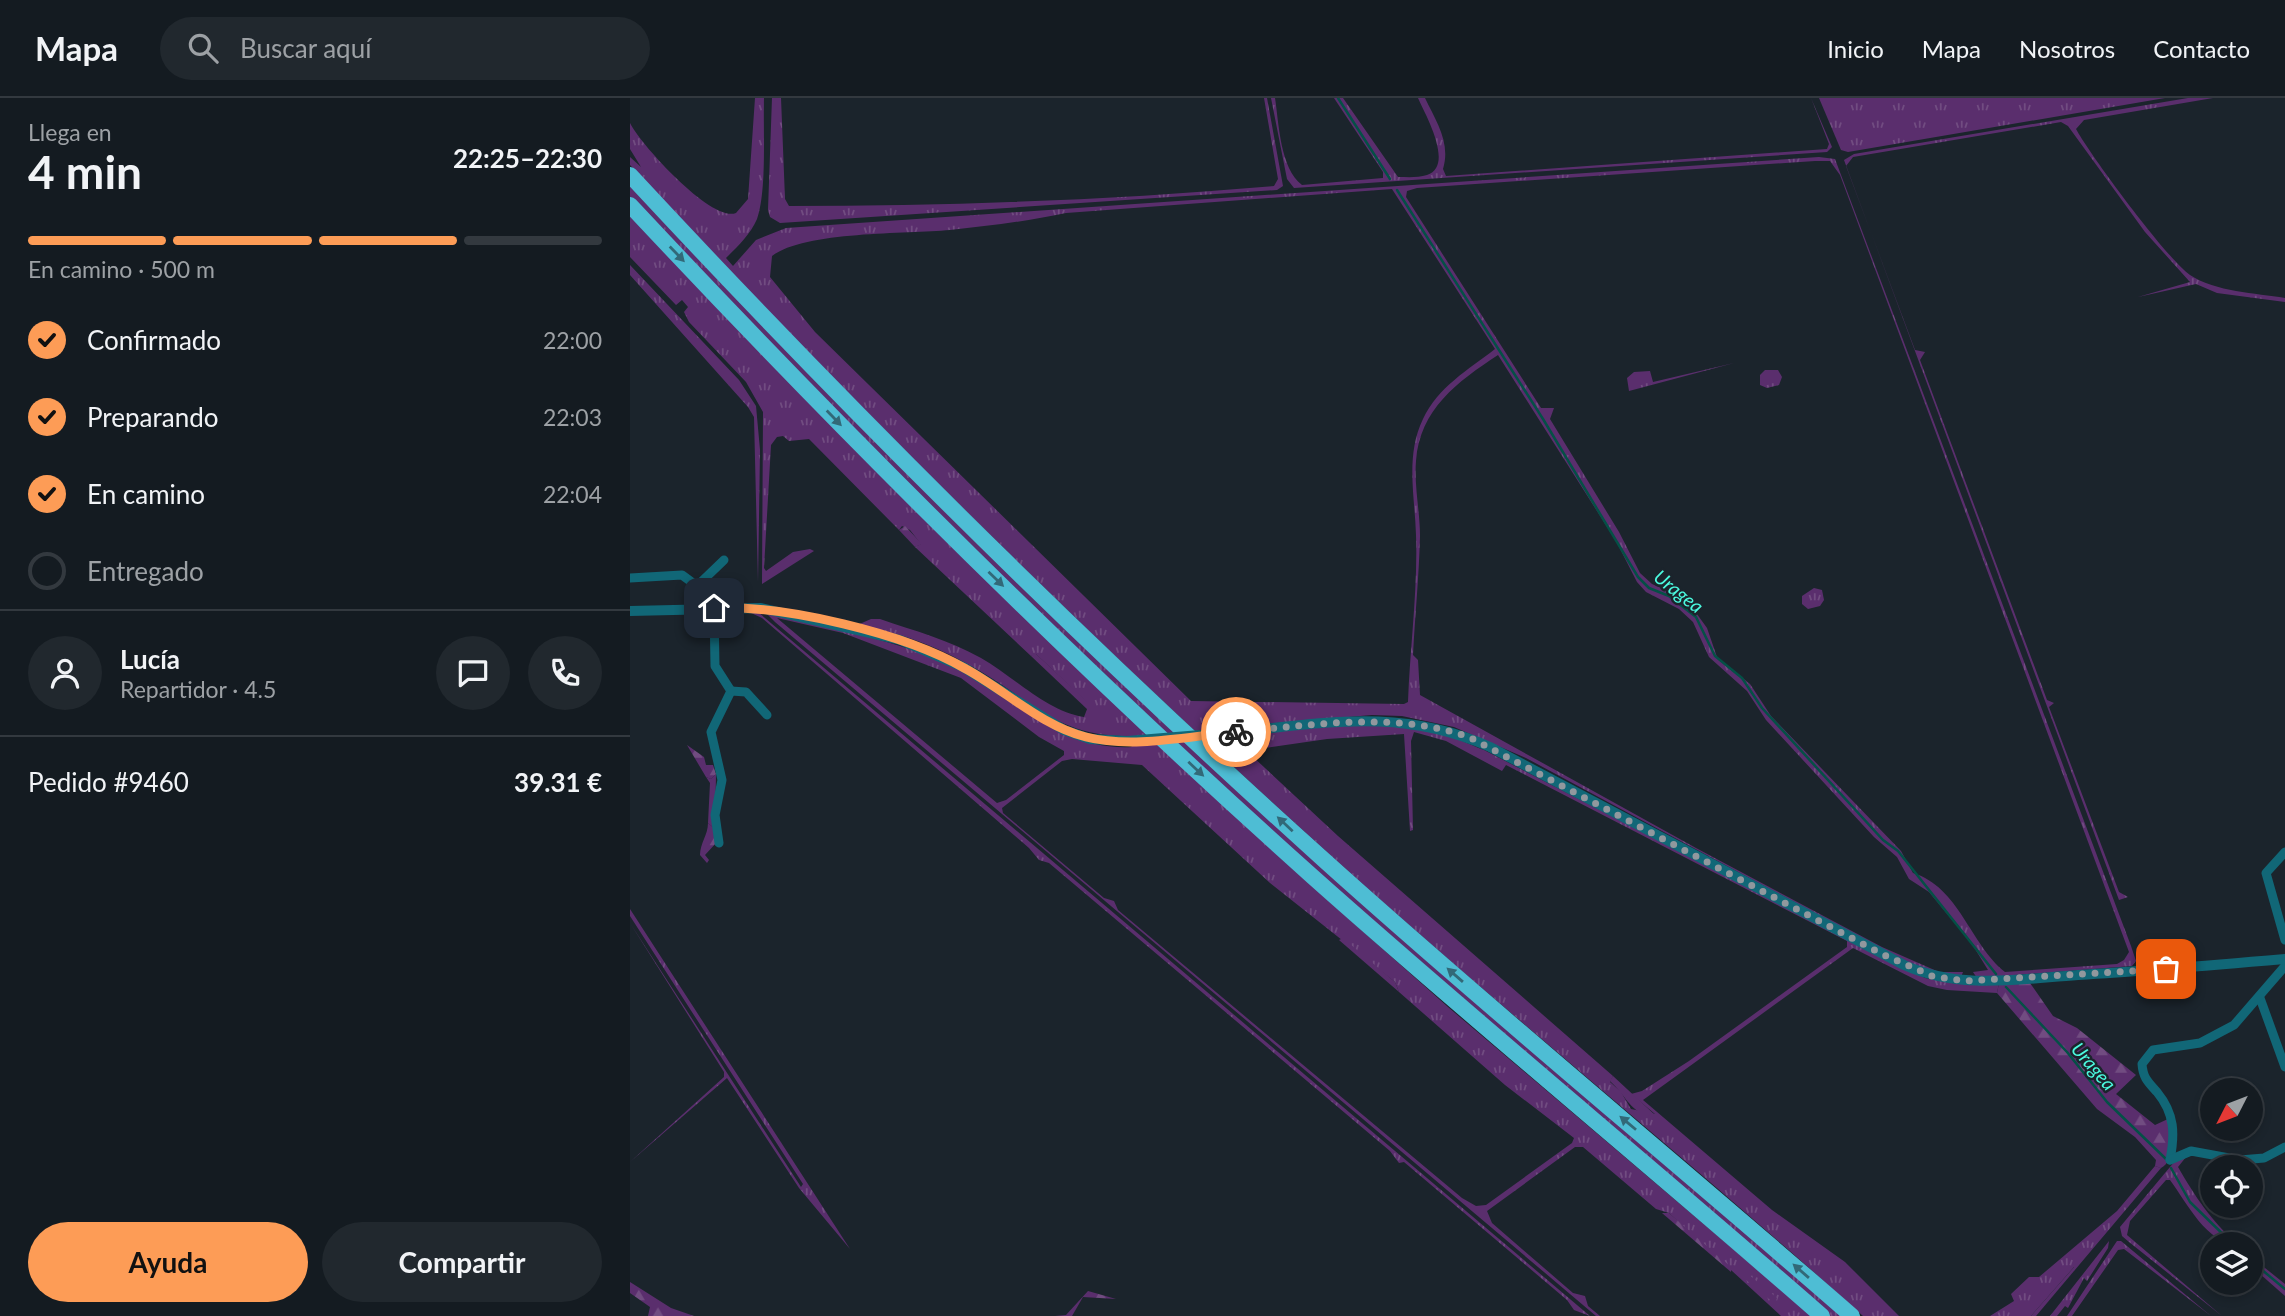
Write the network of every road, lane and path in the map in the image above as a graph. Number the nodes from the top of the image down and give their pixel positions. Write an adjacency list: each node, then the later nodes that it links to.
1 (630, 176): 19 (highway, one-way to 1)
2 (630, 205): 18 (highway, one-way to 18)
3 (724, 560): 5 (street)
4 (630, 578): 5 (street)
5 (697, 586): 6 (street)
6 (714, 608): 7 (street); 8 (street); 13 (street, bridge)
7 (630, 611)
8 (731, 691): 9 (street); 10 (street)
9 (767, 715)
10 (719, 843)
11 (2285, 852): 12 (street)
12 (2285, 940)
13 (2285, 959)
14 (2285, 966): 15 (street)
15 (2260, 998): 16 (street); 17 (street)
16 (2285, 1068)
17 (2285, 1147)
18 (1822, 1316)
19 (1853, 1316)

